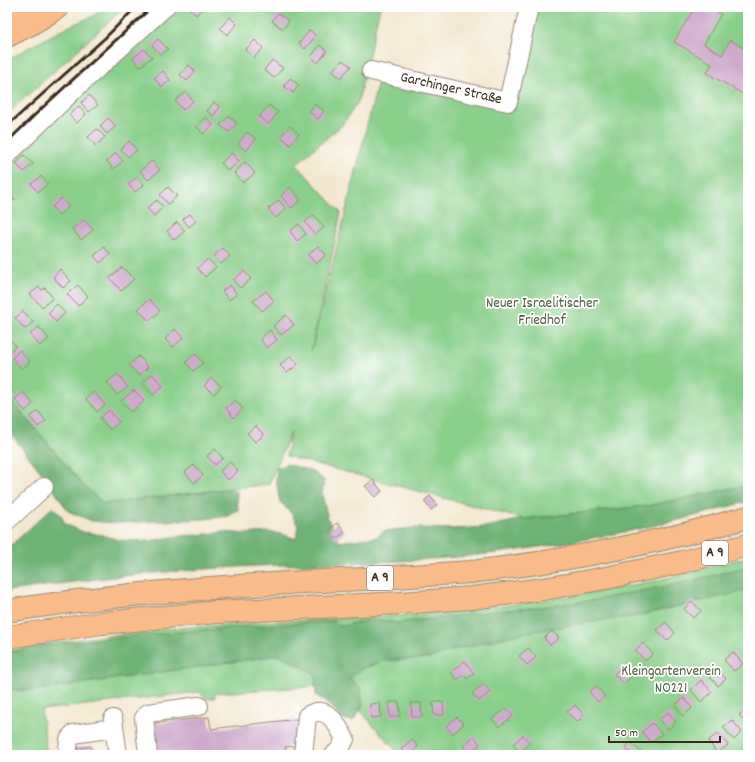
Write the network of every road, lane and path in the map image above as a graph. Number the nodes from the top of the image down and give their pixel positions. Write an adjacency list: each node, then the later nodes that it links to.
1 (24, 7): 5 (main road)
2 (58, 7): 6 (main road)
3 (165, 7): 8 (lane)
4 (529, 7): 7 (lane, Garchinger Straße)
5 (7, 22)
6 (7, 36)
7 (371, 71)
8 (7, 155)
9 (44, 487): 11 (lane)
10 (748, 518): 13 (main road, A 9)
11 (7, 521)
12 (748, 545): 14 (main road, A 9)
13 (7, 611)
14 (7, 637)
15 (199, 706): 18 (lane)
16 (68, 749): 17 (lane)
17 (118, 755)
18 (148, 755)
19 (303, 755): 20 (lane)
20 (334, 755)

